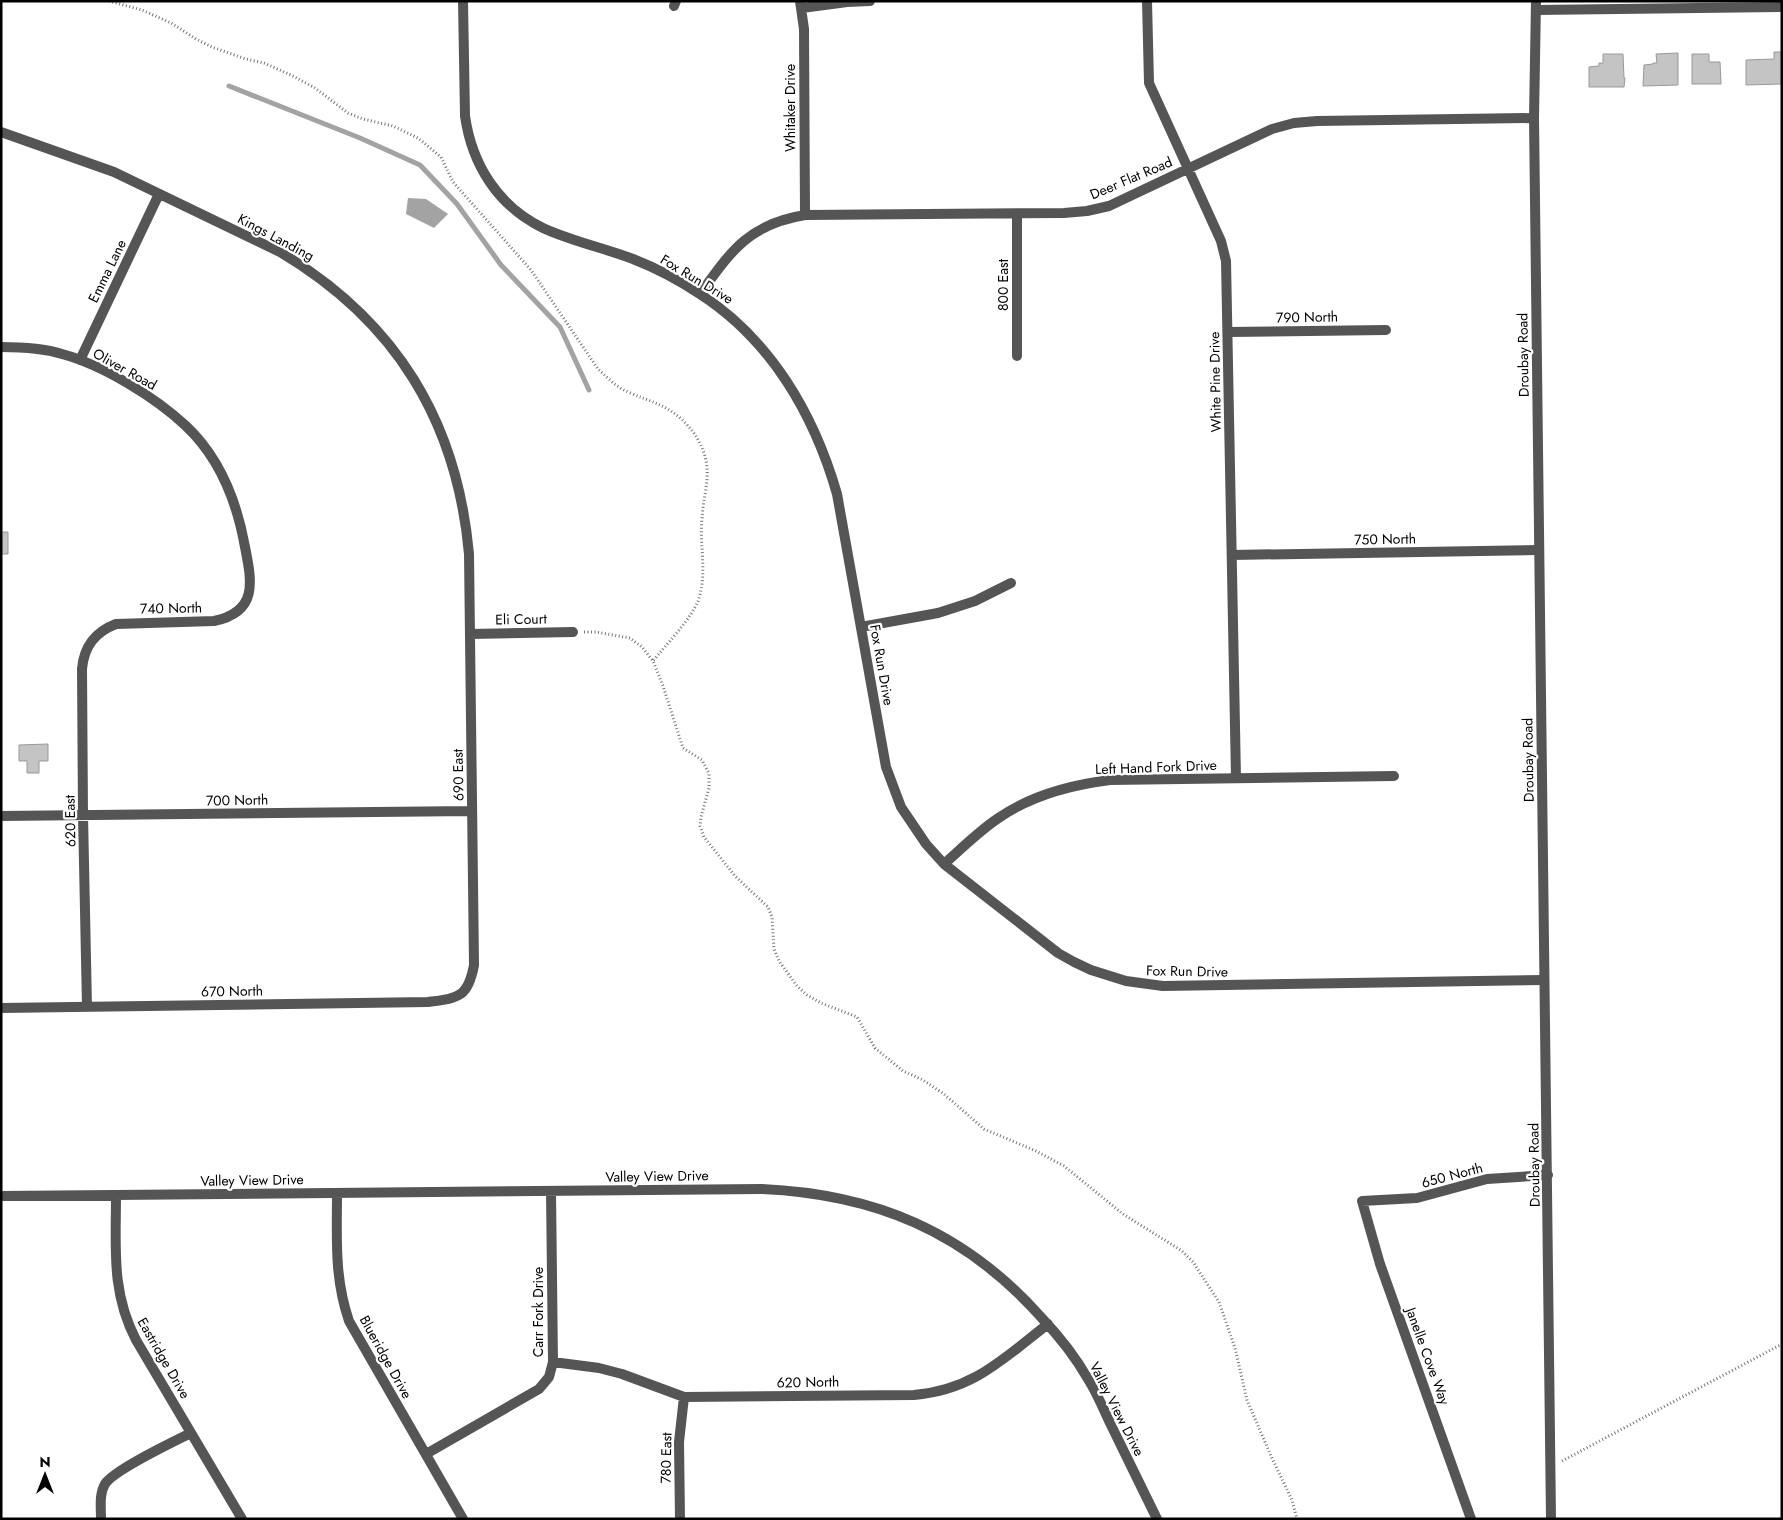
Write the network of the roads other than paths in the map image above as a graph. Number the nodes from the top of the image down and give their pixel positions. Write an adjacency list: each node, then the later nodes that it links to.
1 (463, 1): 13 (street, Fox Run Drive)
2 (870, 1): 4 (street)
3 (1147, 1): 9 (street, White Pine Drive)
4 (801, 5): 12 (street, Whitaker Drive)
5 (1536, 6): 6 (street); 7 (street, Droubay Road)
6 (1782, 7)
7 (1534, 118): 9 (street, Deer Flat Road); 19 (street, Droubay Road)
8 (1, 132): 10 (street, Kings Landing)
9 (1188, 169): 11 (street, Deer Flat Road); 15 (street, White Pine Drive)
10 (160, 194): 18 (street, Emma Lane); 20 (street, Kings Landing)
11 (1017, 214): 12 (street, Deer Flat Road); 17 (street, 800 East)
12 (805, 215): 13 (street, Deer Flat Road)
13 (700, 294): 24 (street, Fox Run Drive)
14 (1386, 330): 15 (street, 790 North)
15 (1228, 332): 21 (street, White Pine Drive)
16 (1, 347): 18 (street, Oliver Road)
17 (1017, 356)
18 (80, 360): 23 (street, Oliver Road)
19 (1539, 550): 21 (street, 750 North); 34 (street, Droubay Road)
20 (469, 554): 26 (street, 690 East)
21 (1232, 555): 29 (street, White Pine Drive)
22 (1010, 583): 24 (street)
23 (246, 601): 27 (street, 740 North)
24 (861, 627): 33 (street, Fox Run Drive)
25 (573, 632): 26 (street, Eli Court)
26 (470, 634): 30 (street, 690 East)
27 (94, 637): 31 (street, 620 East)
28 (1394, 776): 29 (street, Left Hand Fork Drive)
29 (1236, 778): 33 (street, Left Hand Fork Drive)
30 (472, 811): 31 (street, 700 North); 35 (street, 690 East)
31 (83, 815): 32 (street, 700 North); 36 (street, 620 East)
32 (1, 816)
33 (944, 864): 34 (street, Fox Run Drive)
34 (1544, 980): 38 (street, Droubay Road)
35 (463, 994): 36 (street, 670 North)
36 (88, 1007): 37 (street, 670 North)
37 (1, 1008)
38 (1548, 1175): 43 (street, 650 North); 55 (street, Droubay Road)
39 (551, 1191): 40 (street, Valley View Drive); 44 (street, Valley View Drive); 45 (street, Carr Fork Drive)
40 (337, 1193): 41 (street, Valley View Drive); 48 (street, Blueridge Drive)
41 (116, 1195): 42 (street, Valley View Drive); 47 (street, Eastridge Drive)
42 (1, 1196)
43 (1362, 1201): 54 (street, Janelle Cove Way)
44 (1048, 1324): 46 (street, 620 North); 53 (street, Valley View Drive)
45 (553, 1362): 46 (street, 620 North); 48 (street, Carr Fork Drive)
46 (684, 1397): 52 (street, 780 East)
47 (191, 1432): 49 (street); 50 (street, Eastridge Drive)
48 (426, 1454): 51 (street, Blueridge Drive)
49 (101, 1519)
50 (242, 1519)
51 (464, 1519)
52 (680, 1519)
53 (1157, 1519)
54 (1471, 1519)
55 (1551, 1519)

